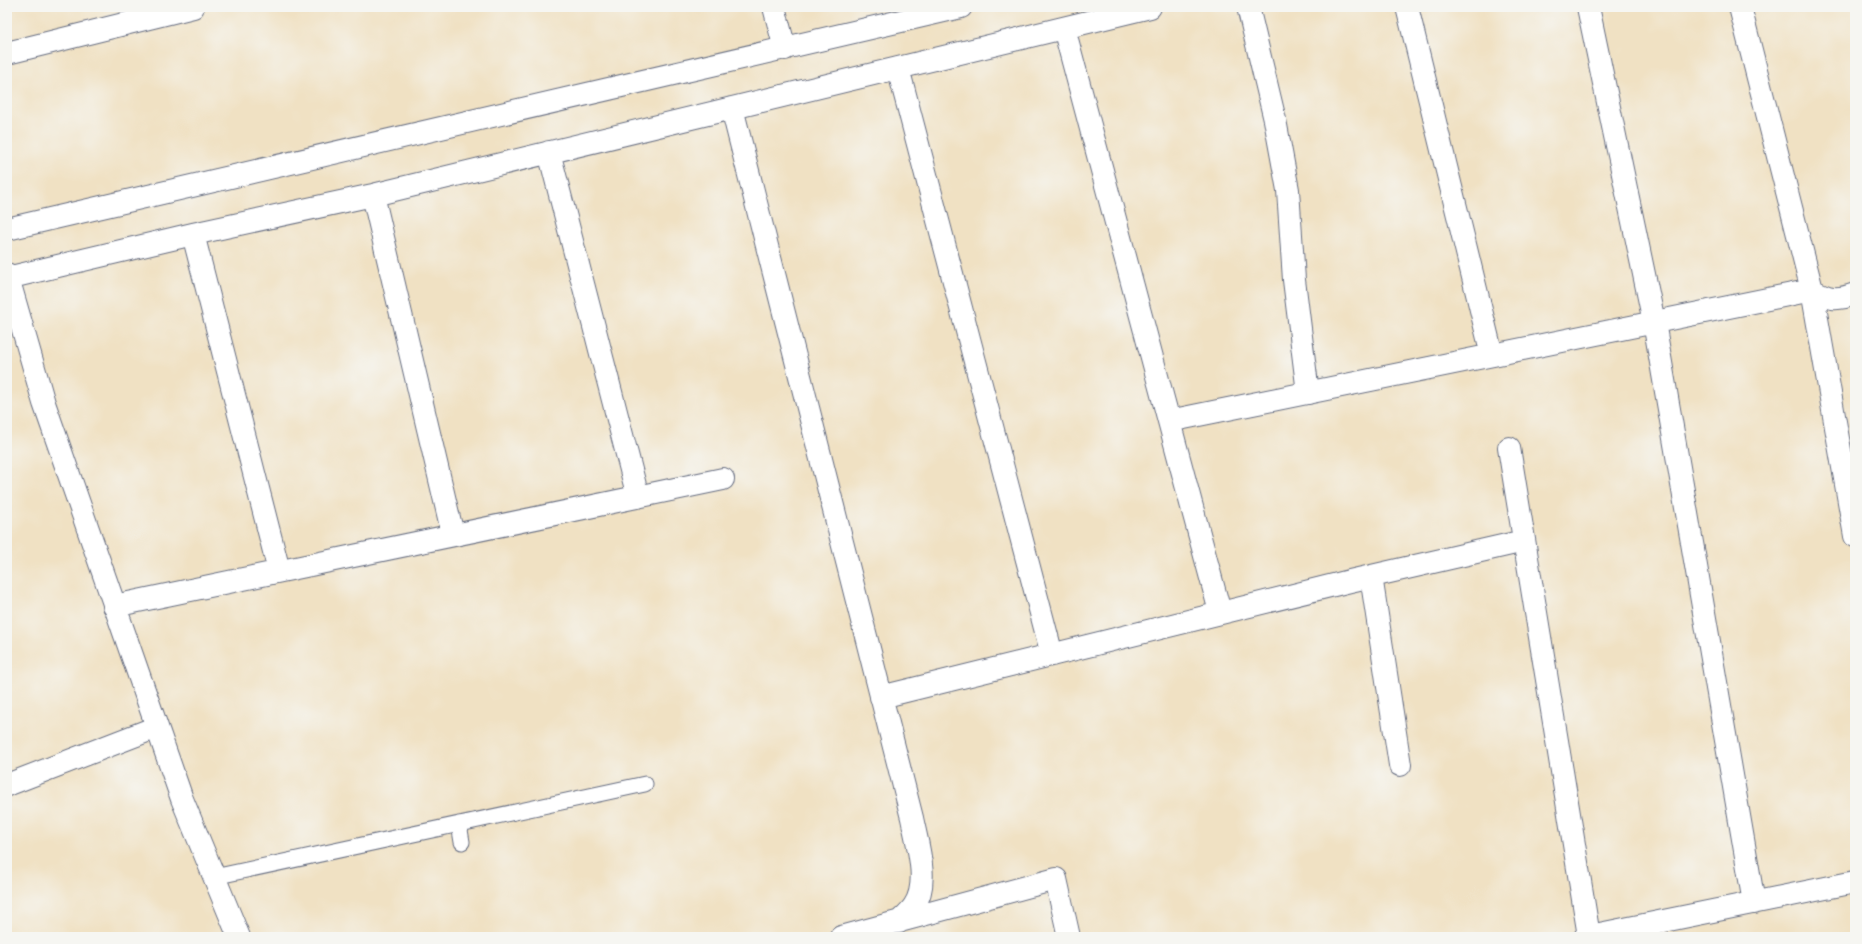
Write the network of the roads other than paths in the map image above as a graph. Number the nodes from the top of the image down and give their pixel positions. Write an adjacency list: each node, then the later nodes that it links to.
1 (193, 7): 9 (street)
2 (774, 7): 11 (street)
3 (1150, 7): 10 (street)
4 (1248, 7): 24 (street)
5 (1407, 7): 23 (street)
6 (1588, 7): 22 (street)
7 (1740, 7): 20 (street)
8 (955, 8): 11 (street)
9 (129, 15): 12 (street)
10 (1064, 28): 13 (street); 25 (street)
11 (785, 49): 17 (street)
12 (7, 53)
13 (898, 68): 14 (street); 37 (street)
14 (732, 108): 15 (street); 38 (street)
15 (549, 152): 16 (street); 29 (street)
16 (373, 195): 18 (street); 30 (street)
17 (7, 229)
18 (193, 234): 19 (street); 33 (street)
19 (7, 277): 35 (street)
20 (1812, 290): 21 (street); 22 (street); 27 (street)
21 (1855, 294)
22 (1654, 322): 23 (street); 47 (street)
23 (1492, 355): 24 (street)
24 (1308, 393): 25 (street)
25 (1169, 421): 36 (street)
26 (1509, 448): 32 (street)
27 (1848, 450): 31 (street)
28 (723, 479): 29 (street)
29 (638, 497): 30 (street)
30 (453, 535): 33 (street)
31 (1855, 536)
32 (1524, 541): 34 (street); 52 (street)
33 (279, 571): 35 (street)
34 (1371, 576): 36 (street); 40 (street)
35 (114, 606): 39 (street)
36 (1220, 612): 37 (street)
37 (1052, 655): 38 (street)
38 (881, 697): 48 (street)
39 (157, 727): 42 (street); 45 (street)
40 (1400, 765)
41 (645, 784): 43 (lane)
42 (7, 785)
43 (459, 824): 44 (lane); 45 (lane)
44 (462, 842)
45 (214, 877): 49 (street)
46 (1855, 882): 47 (street)
47 (1754, 903): 52 (street)
48 (901, 929): 50 (street); 51 (street)
49 (239, 937)
50 (841, 937)
51 (1069, 937)
52 (1587, 937)

